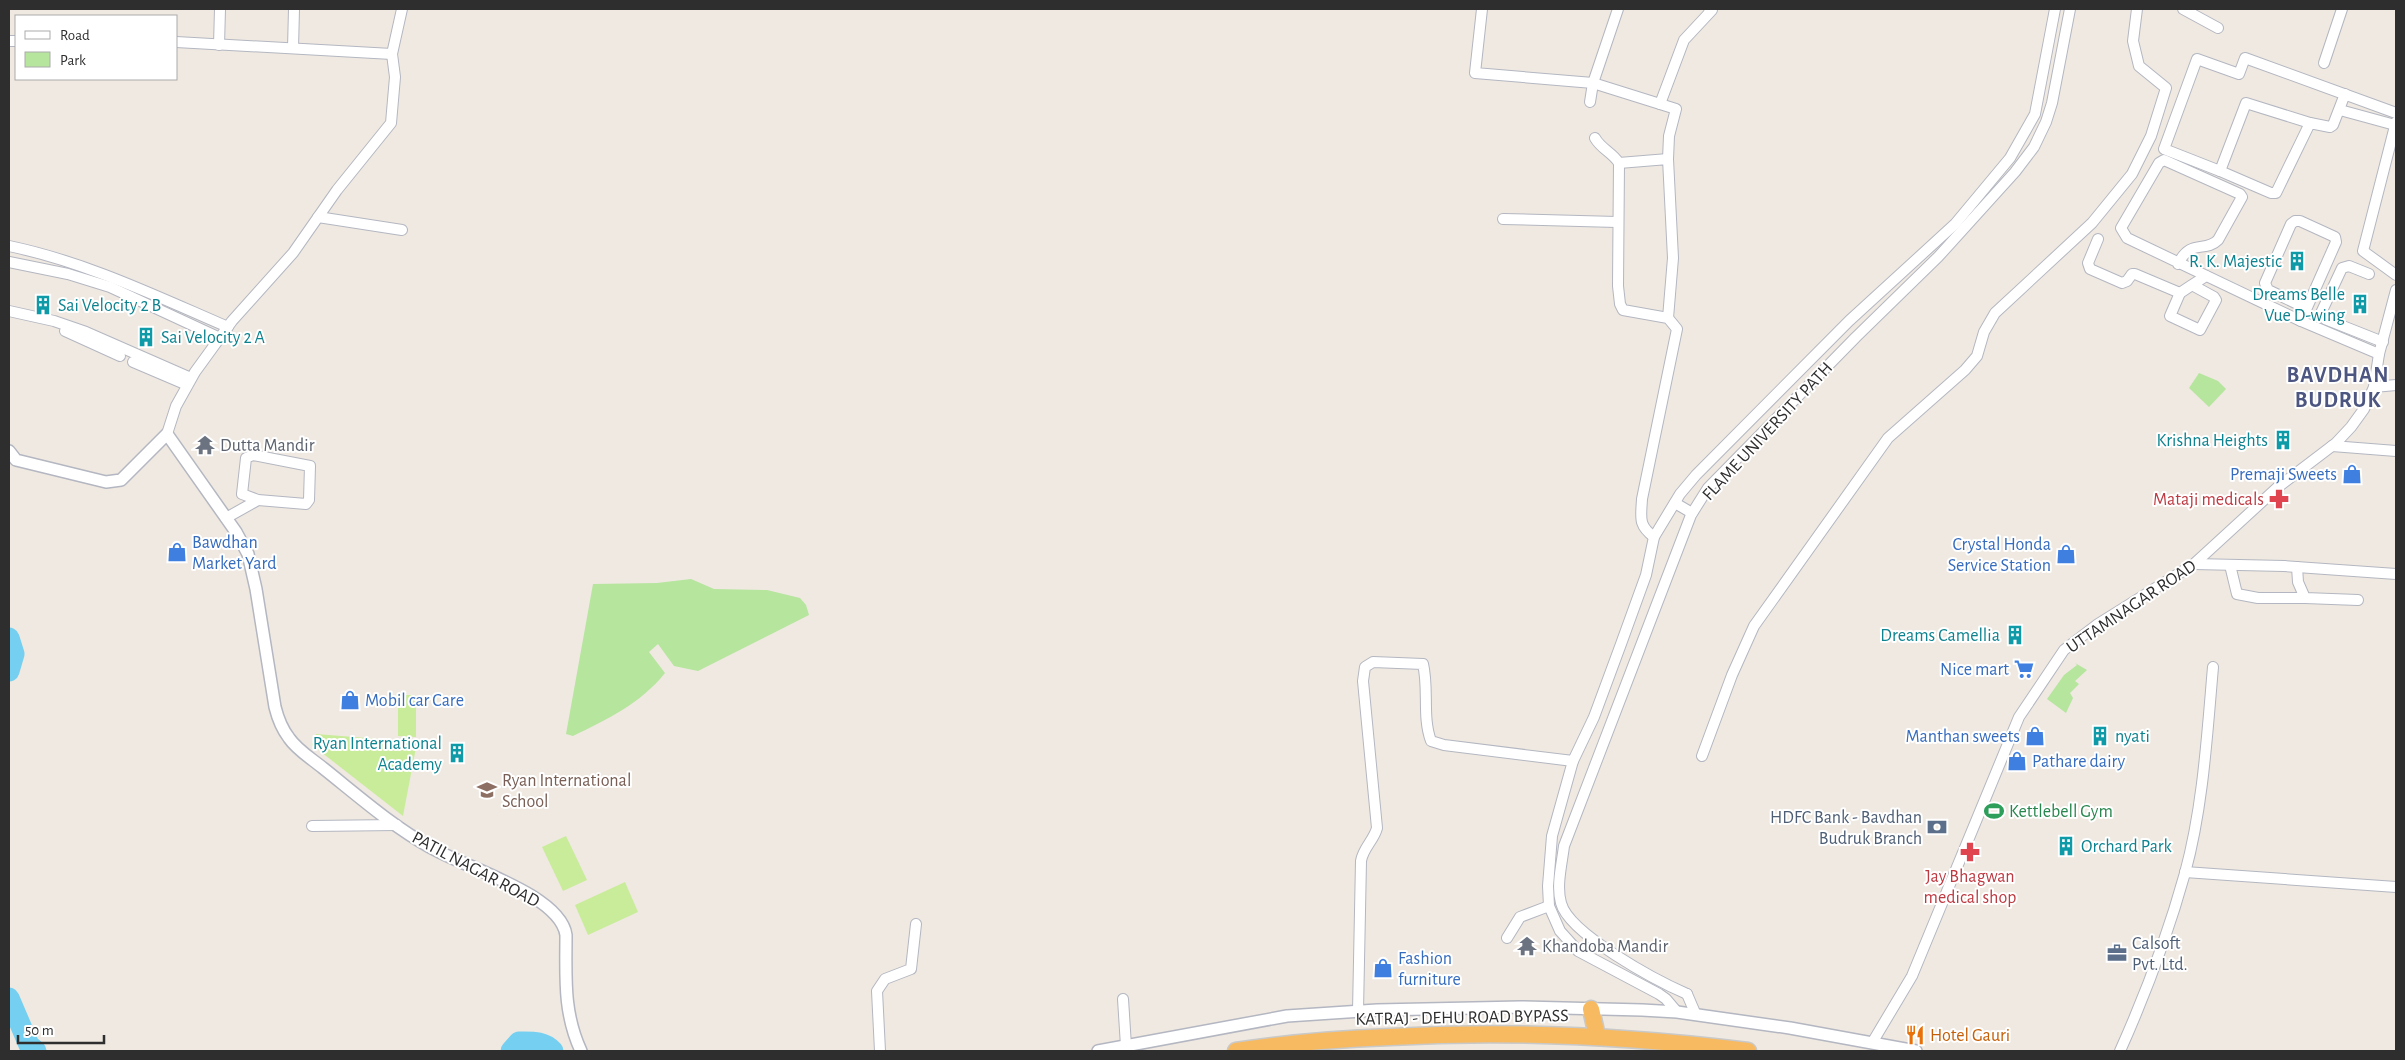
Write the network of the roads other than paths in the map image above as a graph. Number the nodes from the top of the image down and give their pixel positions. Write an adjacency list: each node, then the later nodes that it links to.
1 (220, 9): 14 (street)
2 (294, 9): 15 (street)
3 (402, 9): 16 (street)
4 (1482, 9): 18 (street)
5 (1618, 9): 18 (street)
6 (1708, 9): 21 (street)
7 (2055, 9): 24 (street)
8 (2070, 9): 25 (street, FLAME UNIVERSITY PATH)
9 (2137, 9): 74 (street)
10 (2184, 9): 12 (street)
11 (2342, 9): 17 (street)
12 (2218, 28)
13 (178, 42): 14 (street)
14 (219, 45): 15 (street)
15 (293, 48): 16 (street)
16 (392, 54): 32 (street)
17 (2324, 62)
18 (1593, 83): 20 (street); 21 (street)
19 (2345, 94): 22 (street); 23 (street); 31 (street)
20 (1590, 102)
21 (1660, 104): 29 (street)
22 (2340, 110): 26 (street); 27 (street)
23 (2396, 113)
24 (2036, 114): 25 (street); 63 (street)
25 (2048, 117): 64 (street, FLAME UNIVERSITY PATH)
26 (2310, 123): 31 (street); 31 (street)
27 (2396, 123): 41 (street)
28 (1595, 138): 30 (street)
29 (1668, 160): 30 (street); 49 (street)
30 (1619, 163): 34 (street)
31 (2220, 172)
32 (318, 217): 35 (street); 51 (street)
33 (1503, 219): 34 (street)
34 (1617, 222): 49 (street)
35 (402, 230)
36 (2098, 239): 45 (street)
37 (9, 246): 51 (street)
38 (9, 262): 52 (street)
39 (2178, 264): 39 (street); 42 (street)
40 (2369, 274): 53 (street)
41 (2396, 275)
42 (2206, 276): 43 (street); 50 (street)
43 (2192, 285): 45 (street); 45 (street)
44 (2396, 292): 53 (street, UTTAMNAGAR ROAD)
45 (2180, 294)
46 (2306, 308): 46 (street); 50 (street)
47 (9, 311): 55 (street)
48 (9, 316): 55 (street)
49 (1668, 318): 66 (street)
50 (2301, 321): 54 (street)
51 (228, 327): 52 (street)
52 (220, 338): 55 (street)
53 (2383, 342): 54 (street, UTTAMNAGAR ROAD)
54 (2379, 354): 57 (street, UTTAMNAGAR ROAD)
55 (189, 382): 58 (street)
56 (2396, 386): 57 (street)
57 (2374, 388): 59 (street, UTTAMNAGAR ROAD)
58 (167, 434): 60 (street); 65 (street, PATIL NAGAR ROAD)
59 (2332, 446): 61 (street); 67 (street, UTTAMNAGAR ROAD)
60 (9, 451)
61 (2396, 451)
62 (258, 500): 62 (street); 65 (street)
63 (1675, 502): 64 (street); 66 (street)
64 (1692, 513): 83 (street, FLAME UNIVERSITY PATH)
65 (226, 518): 76 (street, PATIL NAGAR ROAD)
66 (1654, 537): 75 (street)
67 (2194, 564): 68 (street); 93 (street, UTTAMNAGAR ROAD)
68 (2230, 565): 69 (street); 71 (street)
69 (2296, 567): 70 (street); 71 (street)
70 (2396, 574)
71 (2306, 598): 72 (street)
72 (2358, 600)
73 (2213, 667): 78 (street)
74 (1702, 756)
75 (1573, 761): 80 (street); 87 (street)
76 (397, 825): 77 (street); 94 (street, PATIL NAGAR ROAD)
77 (312, 826)
78 (2185, 872): 79 (street); 101 (street)
79 (2396, 887)
80 (1549, 906): 82 (street); 84 (street)
81 (916, 924): 95 (street)
82 (1508, 938)
83 (1686, 994): 84 (street); 89 (street)
84 (1666, 999): 88 (street)
85 (1123, 1000): 92 (street)
86 (1592, 1009): 87 (street); 88 (street); 90 (highway)
87 (1358, 1011): 91 (street)
88 (1677, 1012): 89 (street)
89 (1696, 1015): 93 (street)
90 (1597, 1036): 98 (highway, KATRAJ - DEHU ROAD BYPASS); 99 (highway, KATRAJ - DEHU ROAD BYPASS)
91 (1163, 1039): 92 (street); 97 (street)
92 (1126, 1046): 96 (street)
93 (1869, 1047): 100 (street)
94 (581, 1051)
95 (880, 1051)
96 (1098, 1051)
97 (1165, 1051)
98 (1236, 1051)
99 (1748, 1051)
100 (1916, 1051)
101 (2120, 1051)

